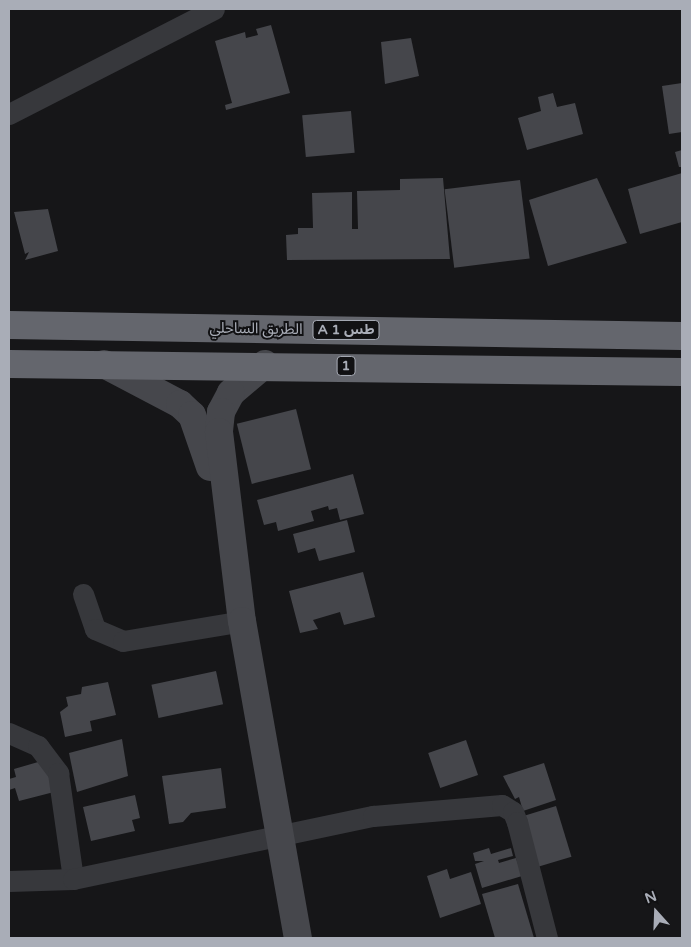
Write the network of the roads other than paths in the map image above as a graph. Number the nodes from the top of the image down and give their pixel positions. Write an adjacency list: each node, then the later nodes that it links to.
1 (214, 9): 2 (street)
2 (9, 114)
3 (9, 325): 4 (highway, الطريق الساحلي / A 1 طس)
4 (682, 336)
5 (9, 364): 6 (highway, 1)
6 (104, 364): 7 (highway, 1); 9 (street)
7 (265, 364): 8 (highway, 1); 9 (street)
8 (682, 372)
9 (233, 558): 11 (street)
10 (83, 594): 11 (street)
11 (242, 620): 13 (street)
12 (9, 733): 14 (street)
13 (281, 832): 14 (street); 16 (street); 17 (street)
14 (73, 879): 15 (street)
15 (9, 882)
16 (298, 938)
17 (547, 938)

